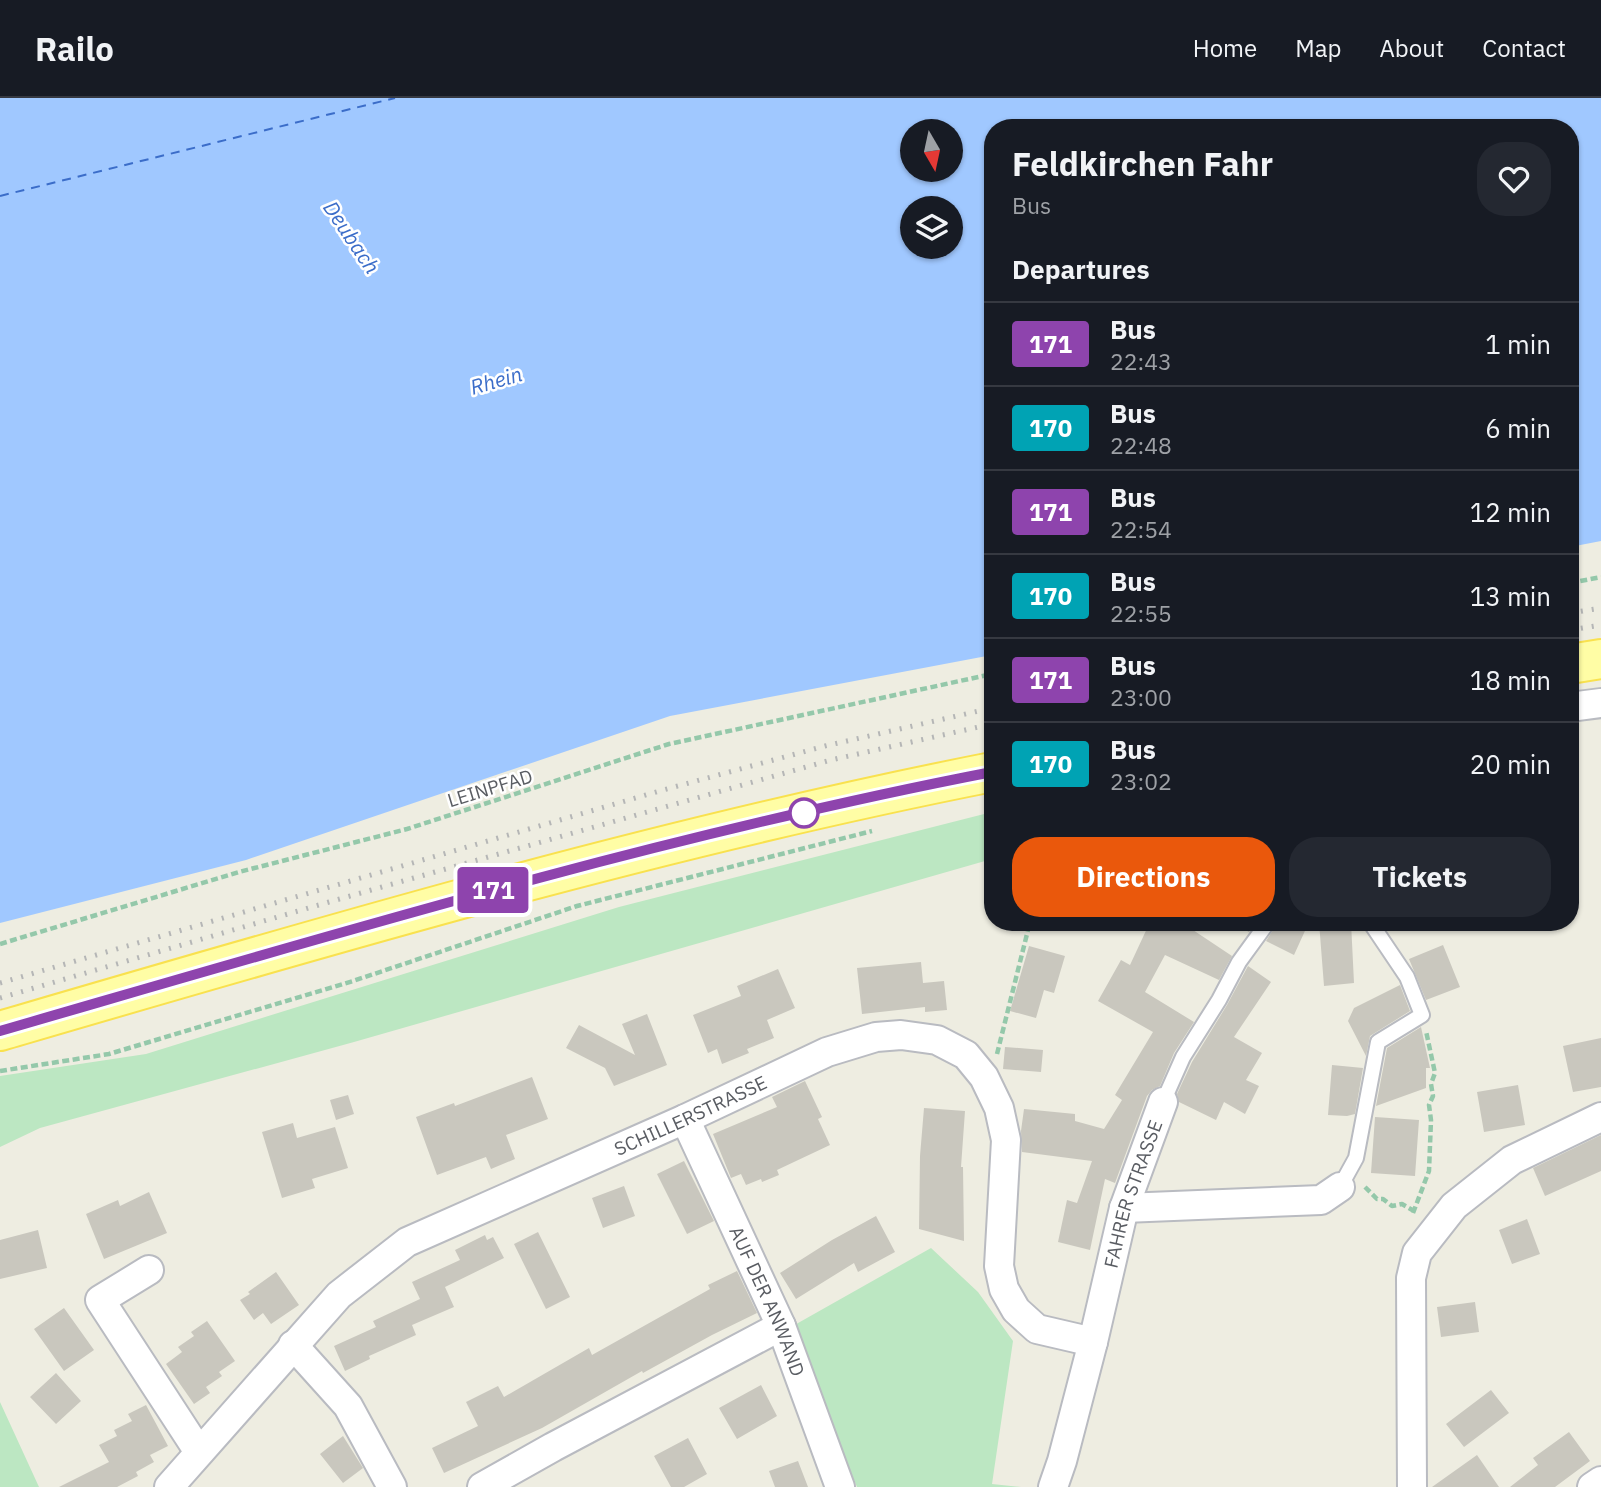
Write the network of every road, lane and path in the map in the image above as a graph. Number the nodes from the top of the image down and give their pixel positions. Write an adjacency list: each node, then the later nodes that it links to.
1 (1601, 577): 2 (path)
2 (1579, 581)
3 (1601, 659): 4 (main road)
4 (1579, 663)
5 (984, 676): 13 (path, LEINPFAD)
6 (1601, 704): 7 (street)
7 (1579, 706)
8 (984, 774): 15 (main road)
9 (877, 830): 16 (path)
10 (1028, 931): 17 (path)
11 (1261, 931): 18 (lane, FAHRER STRASSE)
12 (1376, 931): 14 (lane)
13 (0, 944)
14 (1422, 1015): 21 (lane); 23 (path)
15 (0, 1031)
16 (0, 1071)
17 (988, 1085): 20 (street, SCHILLERSTRASSE); 27 (street, SCHILLERSTRASSE)
18 (1163, 1102): 22 (street, FAHRER STRASSE)
19 (1601, 1117): 36 (street)
20 (685, 1119): 26 (street, AUF DER ANWAND); 28 (street, SCHILLERSTRASSE)
21 (1342, 1184): 22 (street); 23 (path)
22 (1124, 1208): 27 (street, FAHRER STRASSE)
23 (1414, 1211): 24 (path)
24 (1410, 1219)
25 (149, 1270): 29 (street)
26 (780, 1326): 33 (street); 34 (street, AUF DER ANWAND)
27 (1093, 1342): 35 (street, FAHRER STRASSE)
28 (293, 1345): 29 (street, SCHILLERSTRASSE); 32 (street)
29 (198, 1452): 31 (street, SCHILLERSTRASSE)
30 (1601, 1481): 37 (street)
31 (169, 1487)
32 (392, 1487)
33 (482, 1487)
34 (839, 1487)
35 (1053, 1487)
36 (1412, 1487)
37 (1592, 1487)

